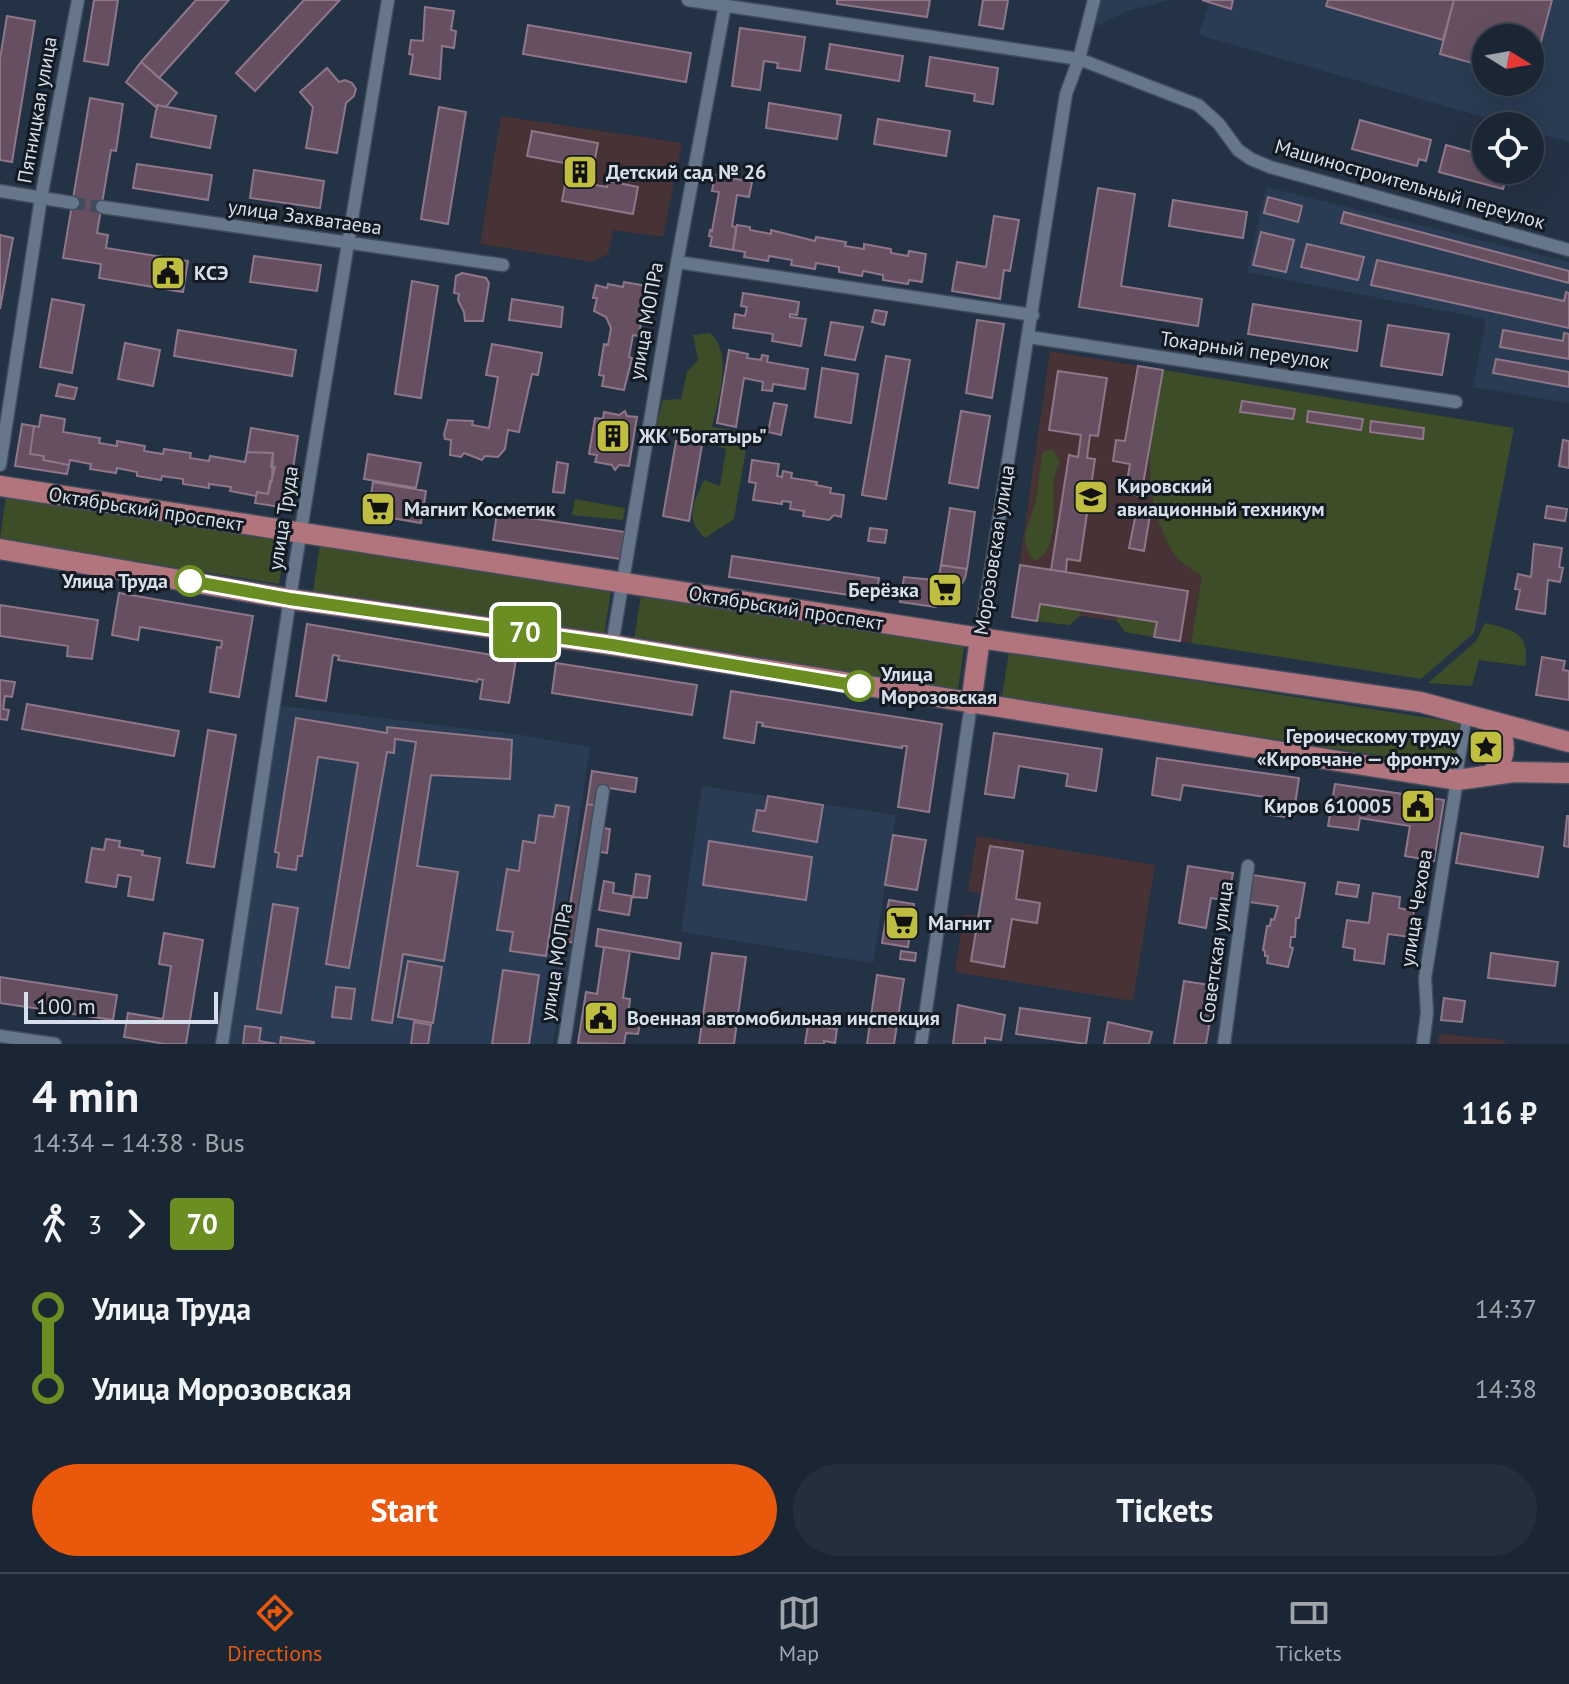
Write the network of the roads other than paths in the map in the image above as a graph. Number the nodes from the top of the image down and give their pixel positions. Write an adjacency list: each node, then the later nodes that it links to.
1 (78, 0): 8 (street, Пятницкая улица)
2 (388, 0): 11 (street, улица Труда)
3 (688, 0): 5 (street, Машиностроительный переулок)
4 (1094, 0): 6 (street, Морозовская улица)
5 (725, 5): 6 (street, Машиностроительный переулок); 13 (street, улица МОПРа)
6 (1079, 59): 12 (street, Машиностроительный переулок); 15 (street, Морозовская улица)
7 (0, 191): 8 (street)
8 (41, 198): 9 (street); 18 (street, Пятницкая улица)
9 (73, 203)
10 (102, 207): 11 (street, улица Захватаева)
11 (349, 244): 14 (street, улица Захватаева); 20 (street, улица Труда)
12 (1569, 250)
13 (677, 262): 15 (street); 22 (street, улица МОПРа)
14 (503, 265)
15 (1033, 315): 16 (street, Морозовская улица)
16 (1029, 337): 17 (street, Токарный переулок); 24 (street, Морозовская улица)
17 (1456, 402)
18 (0, 465)
19 (0, 486): 20 (main road, Октябрьский проспект)
20 (301, 533): 22 (main road, Октябрьский проспект); 23 (street, улица Труда)
21 (0, 549): 23 (main road)
22 (622, 582): 24 (main road, Октябрьский проспект); 25 (street, улица МОПРа)
23 (290, 599): 25 (main road); 37 (street, улица Труда)
24 (980, 638): 26 (main road, Морозовская улица); 27 (main road, Октябрьский проспект)
25 (612, 645): 26 (main road)
26 (971, 704): 32 (main road); 39 (street, Морозовская улица)
27 (1467, 713): 28 (main road, Октябрьский проспект); 32 (street)
28 (1496, 722): 29 (main road, Октябрьский проспект); 31 (main road)
29 (1569, 742)
30 (1569, 773): 31 (main road)
31 (1490, 775): 32 (main road)
32 (1457, 780): 41 (street, улица Чехова)
33 (603, 791): 38 (street, улица МОПРа)
34 (1248, 866): 40 (street, Советская улица)
35 (0, 1036): 36 (street)
36 (55, 1044)
37 (222, 1044)
38 (564, 1044)
39 (921, 1044)
40 (1224, 1044)
41 (1423, 1044)

